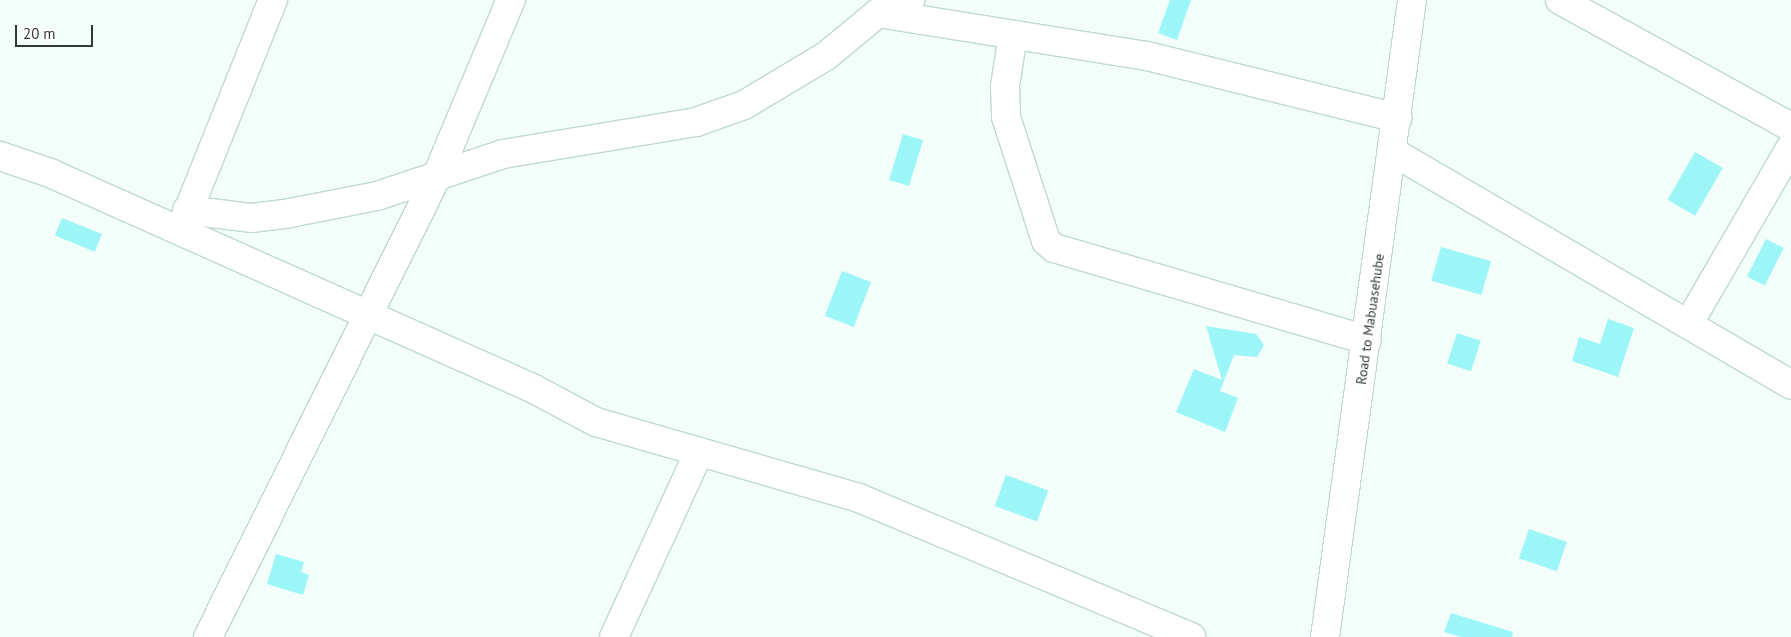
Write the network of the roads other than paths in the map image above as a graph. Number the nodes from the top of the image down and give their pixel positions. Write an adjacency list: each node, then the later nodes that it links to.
1 (273, 0): 14 (street)
2 (511, 0): 13 (street)
3 (910, 0): 6 (street)
4 (1412, 0): 8 (street, Road to Mabuasehube)
5 (1560, 0): 9 (street)
6 (878, 14): 7 (street); 13 (street)
7 (1012, 35): 8 (street); 17 (street)
8 (1397, 118): 11 (street, Road to Mabuasehube)
9 (1791, 127)
10 (1791, 147): 16 (street)
11 (1392, 152): 16 (street); 17 (street, Road to Mabuasehube)
12 (0, 156): 14 (street)
13 (436, 178): 14 (street); 15 (street)
14 (183, 222): 15 (street)
15 (366, 314): 19 (street); 20 (street)
16 (1689, 323): 18 (street)
17 (1367, 340): 23 (street, Road to Mabuasehube)
18 (1791, 385)
19 (698, 454): 21 (street); 22 (street)
20 (208, 637)
21 (614, 637)
22 (1191, 637)
23 (1325, 637)

